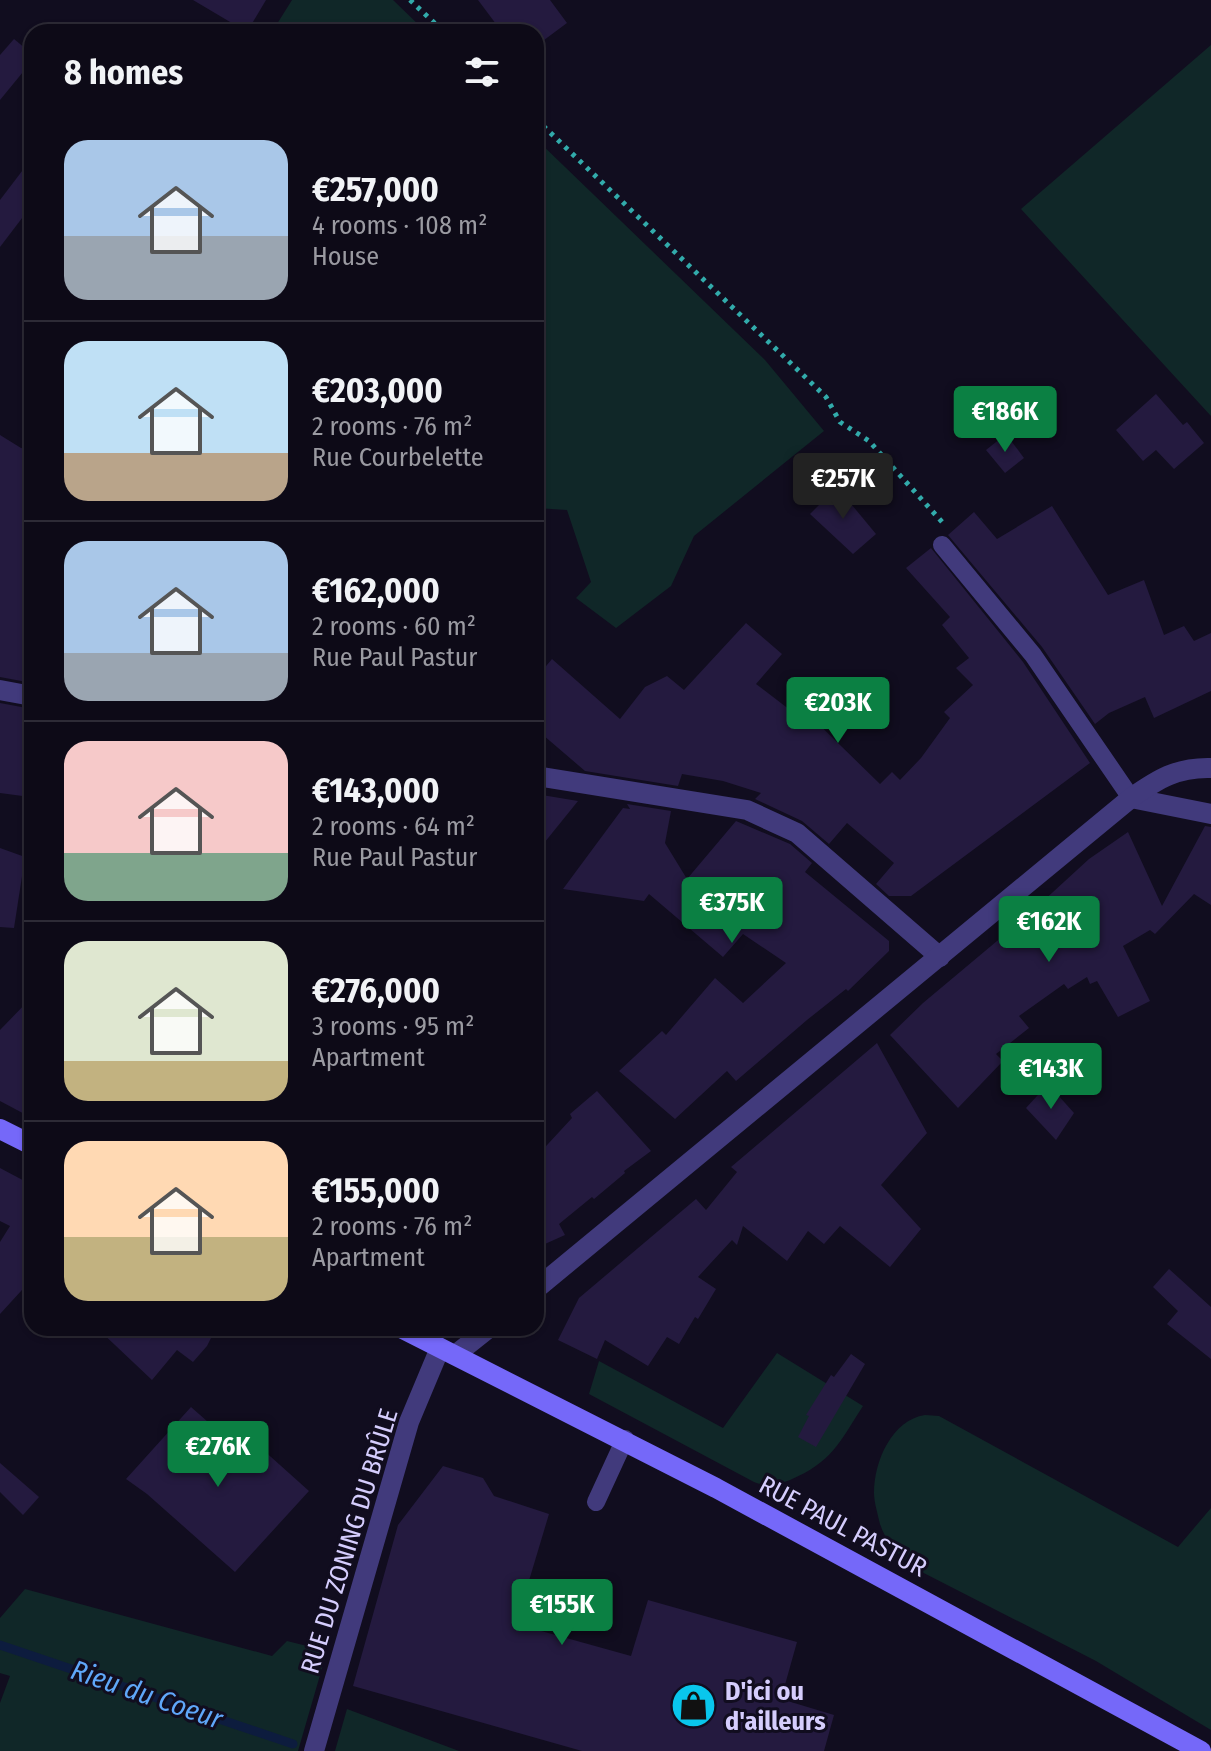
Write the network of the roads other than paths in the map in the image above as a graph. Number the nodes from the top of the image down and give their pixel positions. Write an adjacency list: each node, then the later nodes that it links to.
1 (942, 545): 6 (lane)
2 (0, 690): 3 (street)
3 (24, 694)
4 (1211, 768): 6 (street)
5 (544, 777): 8 (street)
6 (1131, 798): 7 (street); 8 (street)
7 (1211, 814)
8 (940, 957): 11 (street)
9 (0, 1129): 10 (main road)
10 (24, 1141)
11 (544, 1282)
12 (417, 1336): 14 (main road, RUE PAUL PASTUR)
13 (475, 1336): 14 (street)
14 (448, 1352): 15 (main road, RUE PAUL PASTUR); 17 (street, RUE DU ZONING DU BRÛLE)
15 (625, 1439): 16 (lane); 18 (main road, RUE PAUL PASTUR)
16 (596, 1502)
17 (314, 1751)
18 (1201, 1751)

